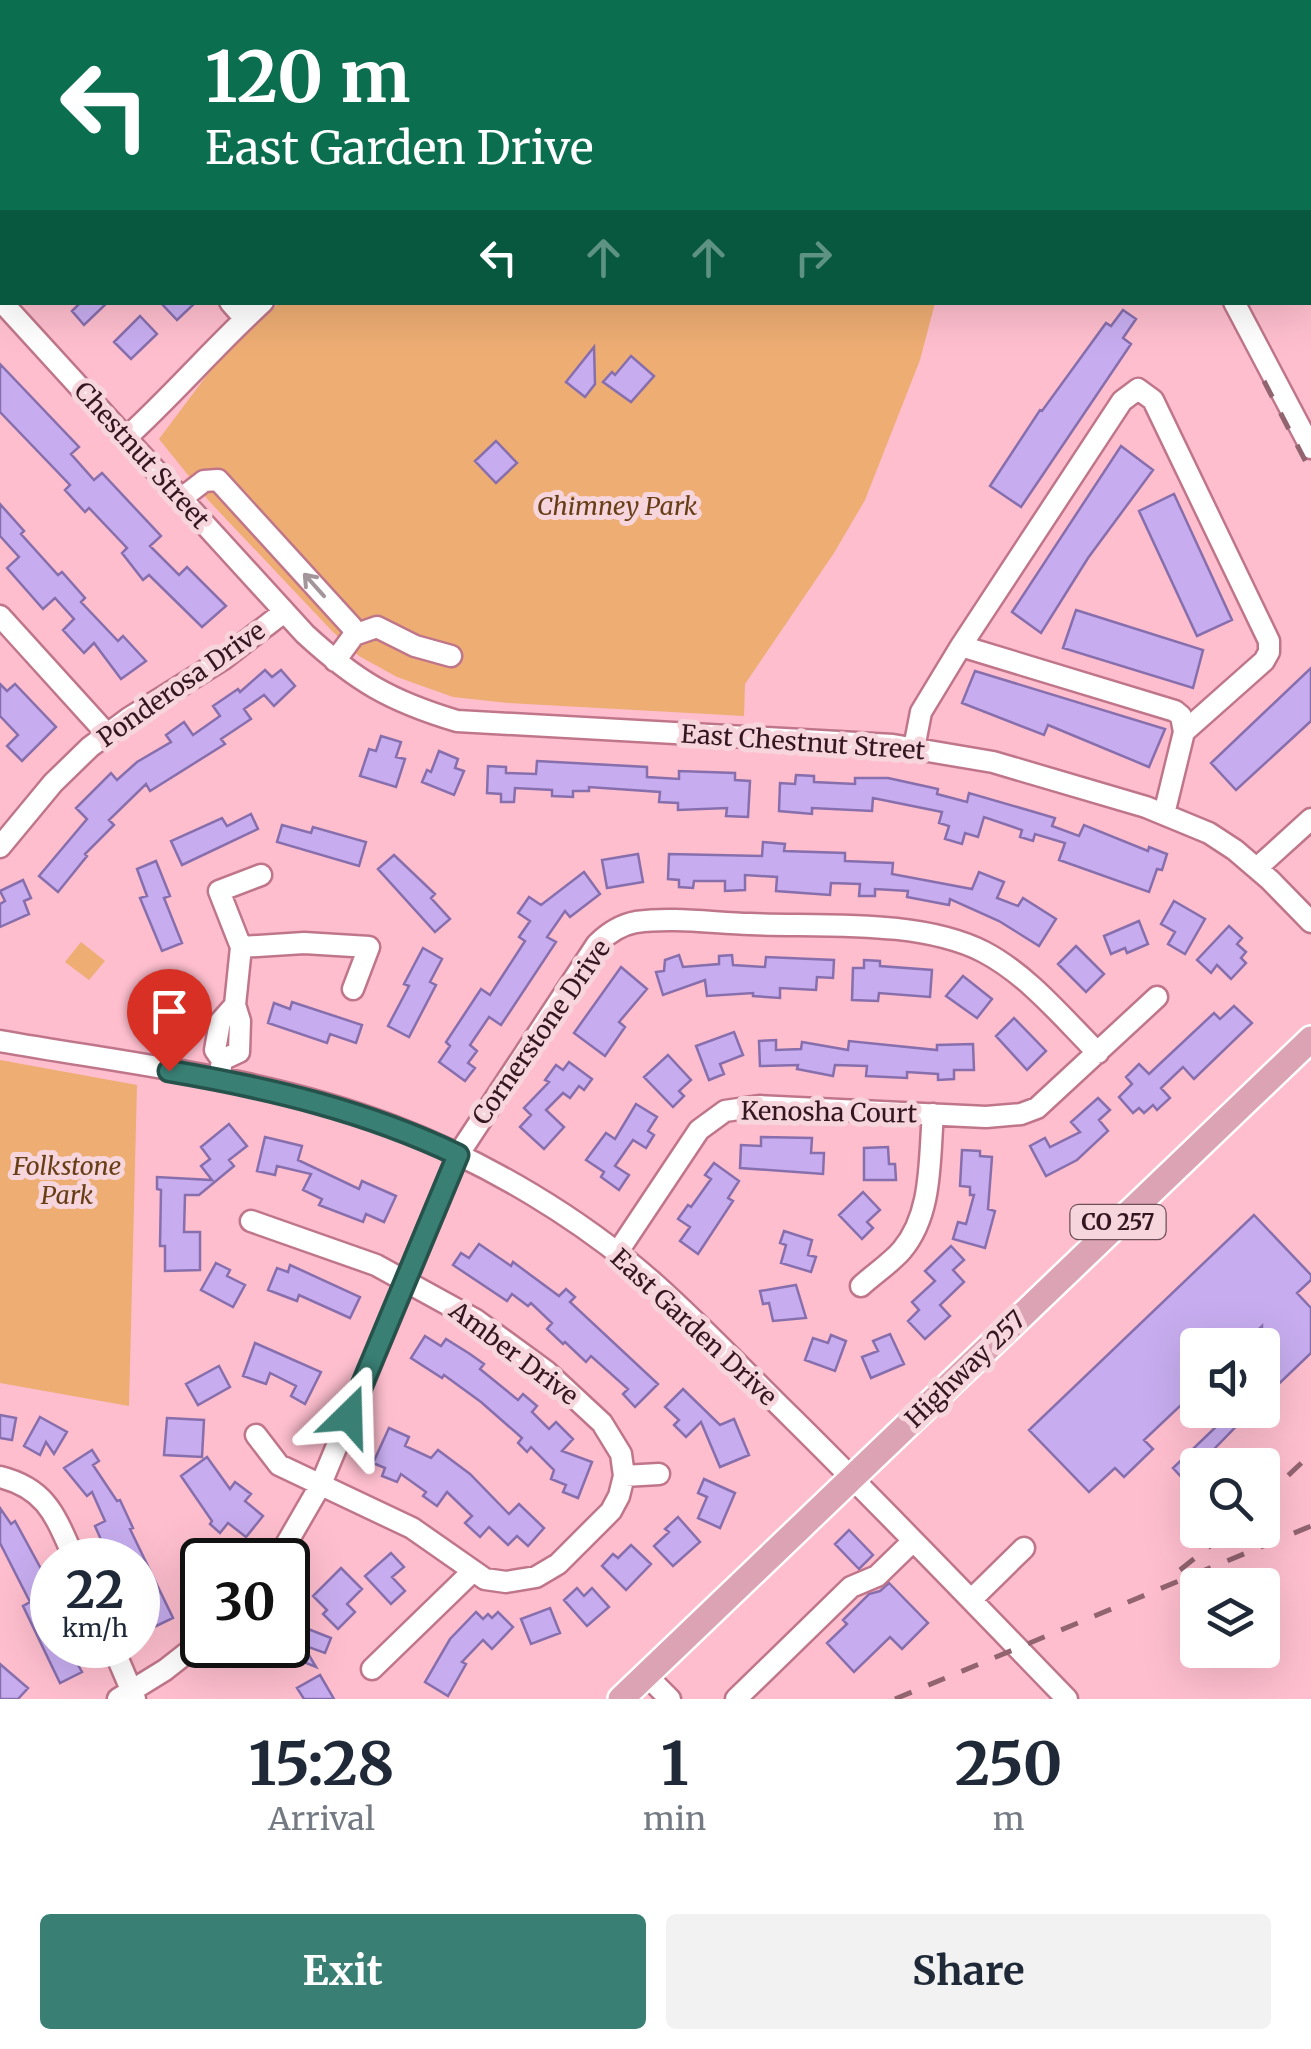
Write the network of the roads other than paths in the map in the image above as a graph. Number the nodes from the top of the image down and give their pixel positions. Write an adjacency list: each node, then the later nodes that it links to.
1 (5, 305): 6 (street, Chestnut Street)
2 (233, 305): 5 (street)
3 (260, 305): 5 (street)
4 (1236, 305): 7 (street)
5 (245, 319): 6 (street)
6 (126, 438): 8 (street, Chestnut Street)
7 (1311, 448)
8 (182, 498): 9 (street, Chestnut Street); 11 (street, one-way to 8)
9 (284, 612): 14 (street, East Chestnut Street); 16 (street, Ponderosa Drive)
10 (0, 616): 16 (street)
11 (354, 635): 13 (street); 14 (street)
12 (961, 646): 15 (street); 15 (street); 17 (street)
13 (451, 656)
14 (334, 661): 17 (street, East Chestnut Street)
15 (1184, 732): 18 (street)
16 (107, 734): 20 (street, Ponderosa Drive)
17 (914, 748): 18 (street, East Chestnut Street)
18 (1164, 814): 21 (street, East Chestnut Street)
19 (1311, 820): 21 (street)
20 (0, 847)
21 (1257, 868): 23 (street, East Chestnut Street)
22 (261, 875): 24 (street)
23 (1311, 922)
24 (242, 947): 25 (street); 30 (street)
25 (353, 989)
26 (1157, 997): 29 (street, Kenosha Court)
27 (1311, 1040): 41 (main road, Highway 257 / CO 257)
28 (0, 1041): 30 (street, East Garden Drive)
29 (1098, 1053): 31 (street, Kenosha Court); 32 (street, Cornerstone Drive)
30 (221, 1070): 32 (street, East Garden Drive)
31 (933, 1114): 34 (street, Kenosha Court); 36 (street, Kenosha Court)
32 (458, 1155): 34 (street, East Garden Drive); 35 (street, Cornerstone Drive)
33 (251, 1221): 35 (street, Amber Drive)
34 (616, 1252): 41 (street, East Garden Drive)
35 (406, 1279): 39 (street, Amber Drive); 42 (street, Cornerstone Drive)
36 (861, 1286)
37 (256, 1436): 42 (street)
38 (659, 1474): 39 (street)
39 (624, 1476): 47 (street)
40 (0, 1478): 43 (street)
41 (852, 1478): 45 (street, East Garden Drive); 52 (main road, Highway 257 / CO 257)
42 (321, 1484): 44 (street, Cornerstone Drive); 47 (street)
43 (63, 1538)
44 (289, 1538)
45 (913, 1540): 48 (street, East Garden Drive); 56 (street)
46 (1024, 1548): 48 (street)
47 (472, 1572): 51 (street)
48 (971, 1600): 57 (street, East Garden Drive)
49 (180, 1657): 53 (street)
50 (119, 1668): 53 (street)
51 (372, 1669)
52 (646, 1675): 54 (main road, Highway 257 / CO 257); 55 (street)
53 (128, 1696)
54 (621, 1699)
55 (670, 1699)
56 (736, 1699)
57 (1067, 1699)

